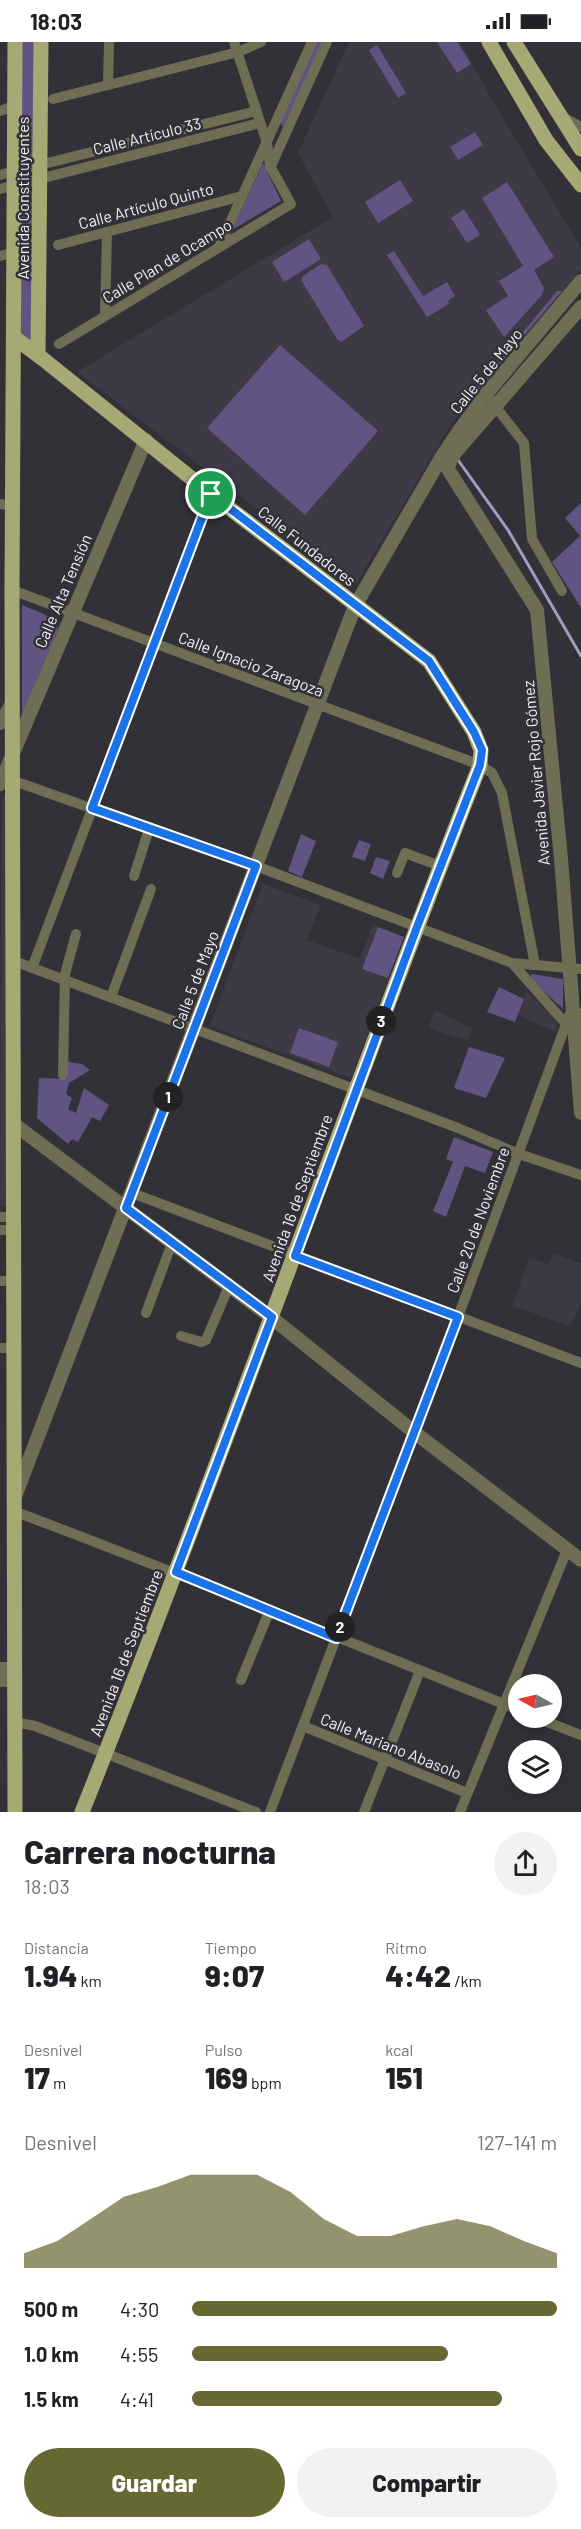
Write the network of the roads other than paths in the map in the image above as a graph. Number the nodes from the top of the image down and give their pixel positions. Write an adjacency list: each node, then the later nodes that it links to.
1 (15, 42): 12 (main road, Avenida Constituyentes)
2 (41, 42): 22 (main road, Avenida Constituyentes)
3 (109, 42): 10 (street)
4 (261, 42): 9 (street)
5 (312, 42): 18 (street)
6 (327, 42): 21 (street)
7 (489, 42): 20 (main road)
8 (514, 42): 15 (main road)
9 (236, 47): 10 (street); 14 (street)
10 (108, 85): 11 (street)
11 (53, 99)
12 (15, 105): 13 (street); 24 (main road, Avenida Constituyentes)
13 (0, 111)
14 (256, 111): 16 (street); 22 (street, Calle Artículo 33)
15 (559, 115): 17 (street); 19 (main road)
16 (260, 123): 18 (street); 22 (street, Calle Artículo 33)
17 (581, 127)
18 (267, 143): 21 (street); 27 (street)
19 (580, 148): 20 (main road)
20 (562, 162): 25 (main road)
21 (270, 166): 30 (street, Calle Plan de Ocampo)
22 (41, 171): 24 (street); 38 (main road, Avenida Constituyentes)
23 (0, 176): 24 (street)
24 (15, 178): 26 (street); 31 (main road, Avenida Constituyentes)
25 (581, 185)
26 (0, 189)
27 (242, 196): 28 (street, Calle Artículo Quinto); 30 (street)
28 (107, 232): 29 (street, Calle Artículo Quinto); 35 (street)
29 (58, 245)
30 (219, 248): 35 (street, Calle Plan de Ocampo)
31 (16, 252): 32 (street); 36 (main road, Avenida Constituyentes)
32 (0, 256)
33 (581, 281): 39 (street, Calle 5 de Mayo)
34 (581, 307): 40 (street, Calle 5 de Mayo)
35 (105, 316): 37 (street, Calle Plan de Ocampo)
36 (15, 338): 38 (main road, Calle Fundadores); 44 (main road, Avenida Constituyentes)
37 (59, 344)
38 (38, 355): 41 (main road, Calle Fundadores)
39 (488, 393): 40 (street); 42 (street, Calle 5 de Mayo)
40 (494, 407): 42 (street, Calle 5 de Mayo); 46 (street)
41 (146, 440): 43 (main road, Calle Fundadores); 48 (street, Calle Alta Tensión)
42 (444, 462): 47 (street, Calle 5 de Mayo); 69 (street, Avenida Javier Rojo Gómez)
43 (211, 494): 47 (main road, Calle Fundadores); 49 (street)
44 (7, 505): 45 (main road, Avenida Constituyentes)
45 (12, 590): 48 (street, Calle Ignacio Zaragoza); 50 (main road, Avenida Constituyentes)
46 (562, 591)
47 (355, 606): 51 (street, Calle 5 de Mayo); 54 (main road, Calle Fundadores)
48 (72, 612): 49 (street, Calle Ignacio Zaragoza); 53 (street, Calle Alta Tensión)
49 (155, 644): 51 (street, Calle Ignacio Zaragoza); 56 (street)
50 (12, 704): 52 (street); 53 (main road, Avenida Constituyentes)
51 (316, 705): 54 (street, Calle Ignacio Zaragoza); 58 (street, Calle 5 de Mayo)
52 (0, 723)
53 (13, 755): 55 (main road, Avenida Constituyentes)
54 (480, 765): 59 (main road, Avenida 16 de Septiembre); 67 (street)
55 (7, 782): 56 (street); 65 (main road, Avenida Constituyentes)
56 (92, 808): 57 (street); 68 (street)
57 (150, 829): 58 (street); 61 (street)
58 (256, 866): 63 (street); 74 (street, Calle 5 de Mayo)
59 (440, 866): 60 (street); 63 (main road, Avenida 16 de Septiembre)
60 (397, 873)
61 (134, 876)
62 (151, 889): 71 (street)
63 (417, 927): 66 (street); 76 (main road, Avenida 16 de Septiembre)
64 (76, 934): 70 (street)
65 (14, 961): 68 (street); 78 (main road, Avenida Constituyentes)
66 (512, 963): 67 (street); 73 (street)
67 (535, 965): 69 (street)
68 (32, 968): 70 (street)
69 (578, 969): 72 (street, Avenida Javier Rojo Gómez)
70 (64, 980): 71 (street); 75 (street)
71 (111, 997): 74 (street)
72 (577, 1011): 73 (street, Calle 20 de Noviembre); 77 (street, Avenida Javier Rojo Gómez)
73 (566, 1024): 79 (street, Calle 20 de Noviembre)
74 (194, 1029): 76 (street); 81 (street, Calle 5 de Mayo)
75 (63, 1075)
76 (355, 1090): 79 (street); 85 (main road, Avenida 16 de Septiembre)
77 (581, 1113)
78 (14, 1124): 82 (street); 83 (main road, Avenida Constituyentes)
79 (519, 1154): 80 (street); 90 (street, Calle 20 de Noviembre)
80 (581, 1175)
81 (132, 1193): 82 (street, Calle 5 de Mayo); 85 (street)
82 (126, 1208): 84 (street); 95 (street, Calle 5 de Mayo)
83 (7, 1224): 86 (main road, Avenida Constituyentes)
84 (172, 1243): 87 (street); 88 (street)
85 (295, 1256): 89 (main road, Avenida 16 de Septiembre); 90 (street)
86 (7, 1281): 92 (main road, Avenida Constituyentes)
87 (229, 1286): 89 (street); 91 (street)
88 (146, 1312)
89 (272, 1317): 94 (street); 99 (main road, Avenida 16 de Septiembre)
90 (458, 1317): 93 (street); 94 (street, Calle 20 de Noviembre)
91 (181, 1336)
92 (8, 1348): 95 (main road, Avenida Constituyentes)
93 (581, 1363)
94 (414, 1431): 97 (street); 101 (street, Calle 20 de Noviembre)
95 (16, 1495): 96 (main road, Avenida Constituyentes)
96 (16, 1512): 99 (street); 103 (main road, Avenida Constituyentes)
97 (567, 1550): 98 (street); 105 (street)
98 (581, 1560)
99 (176, 1572): 100 (street); 111 (main road, Avenida 16 de Septiembre)
100 (269, 1612): 101 (street); 104 (street)
101 (336, 1638): 102 (street); 108 (street, Calle 20 de Noviembre)
102 (420, 1671): 105 (street); 112 (street)
103 (7, 1675): 107 (main road, Avenida Constituyentes)
104 (241, 1680)
105 (504, 1704): 106 (street); 113 (street)
106 (508, 1706)
107 (15, 1722): 111 (street); 114 (main road, Avenida Constituyentes)
108 (303, 1726): 112 (street, Calle Mariano Abasolo); 117 (street, Calle 20 de Noviembre)
109 (562, 1728): 110 (street)
110 (581, 1735)
111 (106, 1753): 115 (main road, Avenida 16 de Septiembre); 116 (street)
112 (384, 1760): 113 (street, Calle Mariano Abasolo); 118 (street)
113 (467, 1793): 119 (street)
114 (15, 1812)
115 (82, 1812)
116 (256, 1812)
117 (270, 1812)
118 (364, 1812)
119 (460, 1812)

